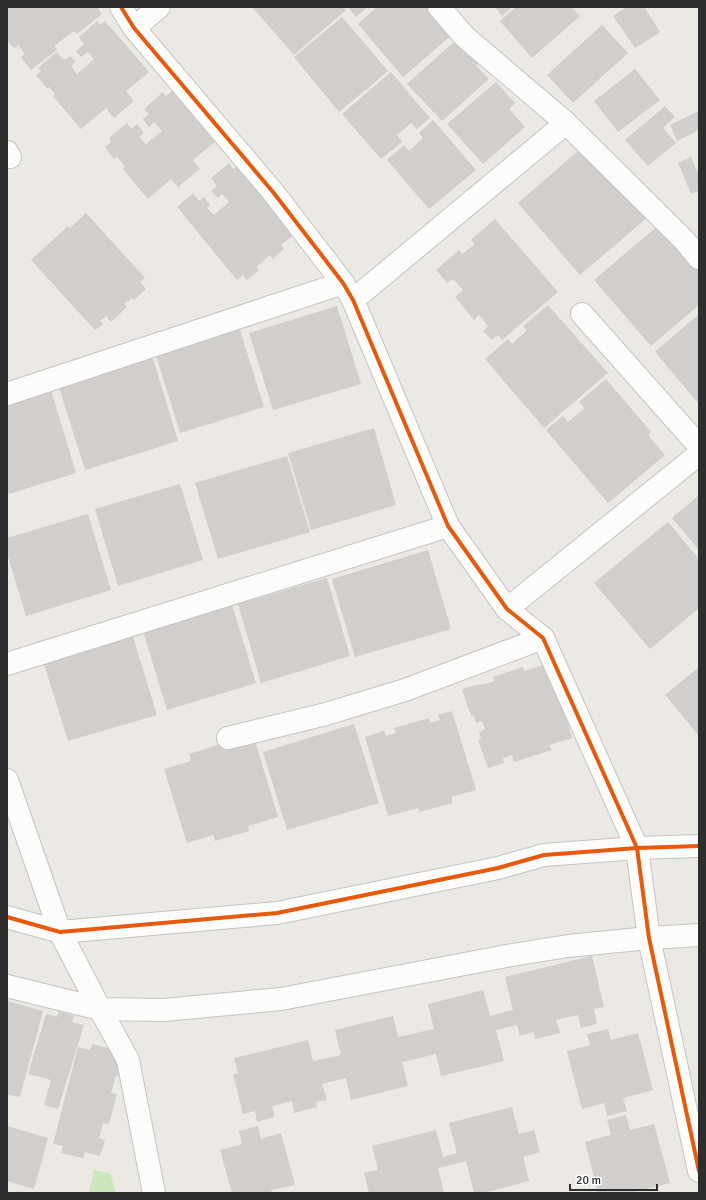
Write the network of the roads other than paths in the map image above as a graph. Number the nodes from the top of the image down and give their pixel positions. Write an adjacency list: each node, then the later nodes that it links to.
1 (121, 7): 4 (street)
2 (159, 7): 4 (street)
3 (439, 7): 5 (street)
4 (134, 28): 7 (street)
5 (566, 123): 6 (street); 7 (street)
6 (699, 258)
7 (348, 292): 9 (street); 12 (street)
8 (582, 314): 10 (street)
9 (7, 394)
10 (699, 446)
11 (699, 454): 13 (street)
12 (448, 526): 13 (street); 15 (street)
13 (507, 609): 14 (street)
14 (543, 638): 16 (street); 19 (street)
15 (7, 664)
16 (228, 738)
17 (7, 780): 21 (street)
18 (699, 846): 19 (street)
19 (637, 848): 21 (street); 23 (street)
20 (7, 918): 21 (street)
21 (60, 932): 25 (street)
22 (699, 935): 23 (street)
23 (648, 938): 25 (street); 26 (street)
24 (7, 986): 25 (street)
25 (100, 1009): 27 (street)
26 (699, 1171)
27 (154, 1193)

